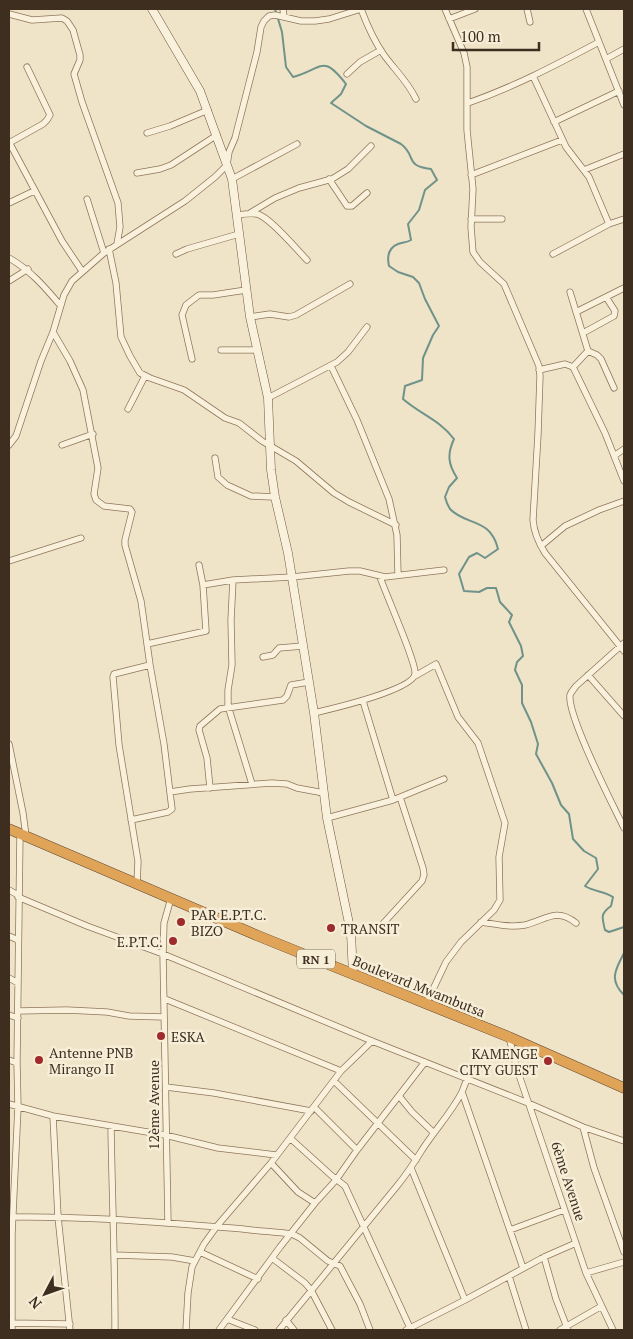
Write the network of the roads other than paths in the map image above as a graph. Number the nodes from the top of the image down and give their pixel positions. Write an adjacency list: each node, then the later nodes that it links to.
1 (152, 9): 23 (street)
2 (283, 9): 9 (street)
3 (361, 9): 9 (street); 14 (street)
4 (445, 9): 10 (street)
5 (474, 9): 10 (street)
6 (527, 9): 11 (street)
7 (586, 9): 12 (street)
8 (9, 14): 49 (street)
9 (284, 17): 32 (street)
10 (449, 19): 21 (street)
11 (530, 22)
12 (599, 42): 15 (street); 18 (street)
13 (624, 49): 15 (street)
14 (381, 50): 17 (street); 20 (street)
15 (606, 60): 19 (street)
16 (27, 67): 28 (street)
17 (347, 74)
18 (534, 76): 21 (street); 24 (street)
19 (619, 91): 22 (street); 24 (street)
20 (416, 99)
21 (468, 103): 35 (street)
22 (624, 105)
23 (208, 110): 25 (street); 26 (street)
24 (554, 122): 27 (street)
25 (147, 133)
26 (216, 135): 32 (street); 34 (street)
27 (562, 140): 33 (street); 35 (street)
28 (9, 143): 38 (street)
29 (297, 144): 36 (street)
30 (372, 146): 37 (street)
31 (624, 154): 33 (street)
32 (226, 165): 36 (street); 49 (street)
33 (584, 170): 47 (street)
34 (137, 173)
35 (471, 175): 44 (street)
36 (232, 179): 43 (street)
37 (329, 179): 39 (street); 42 (street)
38 (34, 190): 41 (street); 56 (street)
39 (367, 193)
40 (87, 199): 50 (street)
41 (9, 203)
42 (250, 214): 43 (street); 54 (street)
43 (238, 215): 48 (street)
44 (471, 219): 45 (street); 75 (street)
45 (502, 219)
46 (624, 219): 47 (street)
47 (609, 224): 52 (street)
48 (239, 234): 51 (street); 60 (street)
49 (117, 244): 50 (street)
50 (107, 251): 56 (street); 76 (street)
51 (176, 254)
52 (553, 254)
53 (9, 258): 55 (street)
54 (307, 260)
55 (28, 269): 57 (street); 63 (street)
56 (82, 271): 63 (street)
57 (9, 281)
58 (350, 284): 65 (street)
59 (624, 288): 62 (street)
60 (246, 290): 65 (street); 72 (street)
61 (570, 292): 64 (street)
62 (606, 297): 64 (street); 68 (street)
63 (60, 305): 67 (street)
64 (576, 312): 68 (street)
65 (250, 317): 70 (street)
66 (367, 328): 73 (street)
67 (53, 332): 80 (street); 81 (street)
68 (583, 333): 71 (street)
69 (221, 350): 70 (street)
70 (258, 350): 78 (street)
71 (588, 351): 74 (street); 77 (street)
72 (192, 359)
73 (332, 366): 78 (street); 90 (street)
74 (573, 366): 75 (street); 85 (street)
75 (540, 370): 92 (street)
76 (145, 376): 79 (street); 83 (street)
77 (614, 388)
78 (268, 398): 83 (street)
79 (128, 409)
80 (92, 434): 82 (street); 101 (street)
81 (9, 445)
82 (62, 445)
83 (270, 446): 88 (street); 90 (street)
84 (624, 449): 85 (street)
85 (614, 456): 87 (street)
86 (215, 458): 88 (street)
87 (624, 480)
88 (275, 497): 97 (street)
89 (624, 501): 92 (street)
90 (396, 525): 96 (street)
91 (81, 538): 93 (street)
92 (540, 546): 103 (street)
93 (9, 561)
94 (199, 565): 100 (street)
95 (444, 570): 96 (street)
96 (398, 576): 98 (street)
97 (292, 577): 98 (street); 99 (street); 102 (street)
98 (380, 577): 107 (street)
99 (233, 580): 100 (street); 110 (street)
100 (203, 585): 101 (street)
101 (147, 644): 105 (street)
102 (303, 646): 104 (street); 108 (street)
103 (623, 647): 106 (street)
104 (263, 657)
105 (150, 665): 117 (street); 122 (street)
106 (588, 675): 112 (street); 123 (street)
107 (415, 676): 109 (street); 130 (street)
108 (309, 682): 110 (street); 111 (street)
109 (363, 701): 111 (street); 120 (street)
110 (228, 706): 115 (street); 116 (street)
111 (314, 713): 118 (street)
112 (624, 716)
113 (9, 744): 125 (street)
114 (444, 779): 119 (street)
115 (252, 784): 116 (street); 118 (street)
116 (210, 788): 117 (street)
117 (170, 792): 122 (street)
118 (324, 793): 121 (street)
119 (400, 797): 120 (street); 132 (street)
120 (393, 800): 121 (street)
121 (327, 818): 132 (street)
122 (131, 820): 126 (street)
123 (624, 828)
124 (9, 829): 125 (highway, Boulevard Mwambutsa / RN 1)
125 (23, 835): 126 (highway, Boulevard Mwambutsa / RN 1); 128 (street)
126 (137, 884): 129 (highway, Boulevard Mwambutsa / RN 1)
127 (9, 890): 128 (street)
128 (18, 896): 134 (street); 135 (street)
129 (170, 898): 135 (street, 12ème Avenue); 136 (highway, Boulevard Mwambutsa / RN 1)
130 (482, 922): 131 (street); 140 (street)
131 (576, 923)
132 (351, 929): 136 (street)
133 (9, 936): 134 (street)
134 (18, 940): 138 (street)
135 (163, 954): 139 (street, 12ème Avenue); 146 (street)
136 (354, 975): 140 (highway, Boulevard Mwambutsa / RN 1)
137 (9, 978): 138 (street)
138 (18, 983): 141 (street)
139 (165, 999): 143 (street, 12ème Avenue); 150 (street)
140 (426, 1004): 145 (highway, Boulevard Mwambutsa / RN 1)
141 (18, 1011): 143 (street); 144 (street)
142 (9, 1015): 144 (street)
143 (164, 1017): 153 (street, 12ème Avenue)
144 (18, 1018): 149 (street)
145 (509, 1037): 154 (highway, Boulevard Mwambutsa / RN 1); 157 (street, 6ème Avenue)
146 (372, 1041): 148 (street); 150 (street)
147 (9, 1060): 149 (street)
148 (426, 1062): 151 (street); 156 (street)
149 (17, 1063): 159 (street)
150 (341, 1071): 152 (street)
151 (467, 1079): 155 (street); 157 (street)
152 (334, 1081): 160 (street); 162 (street)
153 (166, 1087): 160 (street); 166 (street, 12ème Avenue)
154 (624, 1088)
155 (462, 1092): 165 (street); 184 (street)
156 (399, 1096): 162 (street); 165 (street)
157 (528, 1102): 164 (street); 176 (street, 6ème Avenue)
158 (9, 1104): 159 (street)
159 (18, 1107): 161 (street); 178 (street)
160 (312, 1109): 167 (street); 169 (street)
161 (53, 1116): 163 (street); 177 (street)
162 (378, 1122): 169 (street); 171 (street)
163 (111, 1126): 166 (street); 179 (street)
164 (583, 1127): 168 (street); 188 (street)
165 (434, 1133): 171 (street)
166 (165, 1135): 170 (street); 180 (street, 12ème Avenue)
167 (290, 1138): 170 (street); 174 (street)
168 (624, 1141)
169 (357, 1150): 174 (street)
170 (276, 1156): 172 (street)
171 (416, 1160): 173 (street)
172 (271, 1162): 175 (street); 182 (street)
173 (411, 1168): 183 (street); 201 (street)
174 (336, 1180): 175 (street); 183 (street)
175 (314, 1204): 185 (street)
176 (564, 1210): 184 (street); 186 (street, 6ème Avenue)
177 (58, 1216): 178 (street); 179 (street); 206 (street)
178 (14, 1217): 181 (street)
179 (112, 1219): 180 (street); 189 (street)
180 (168, 1223): 182 (street)
181 (11, 1226): 199 (street)
182 (217, 1226): 185 (street); 187 (street)
183 (363, 1227): 194 (street); 217 (street)
184 (510, 1230): 195 (street)
185 (292, 1234): 191 (street); 194 (street)
186 (576, 1243): 190 (street); 196 (street, 6ème Avenue)
187 (200, 1252): 192 (street); 198 (street)
188 (624, 1252)
189 (115, 1255): 192 (street); 209 (street)
190 (544, 1257): 195 (street); 207 (street)
191 (272, 1258): 198 (street); 200 (street)
192 (195, 1261): 210 (street)
193 (624, 1262): 196 (street)
194 (335, 1264): 200 (street); 216 (street)
195 (523, 1268): 197 (street)
196 (586, 1273): 202 (street, 6ème Avenue)
197 (508, 1276): 201 (street); 218 (street)
198 (258, 1279): 203 (street)
199 (10, 1289): 205 (street)
200 (311, 1290): 204 (street); 215 (street)
201 (465, 1300): 217 (street)
202 (600, 1307): 207 (street); 220 (street, 6ème Avenue)
203 (227, 1319): 211 (street); 212 (street)
204 (286, 1320): 213 (street); 214 (street)
205 (12, 1323): 206 (street); 208 (street)
206 (70, 1327)
207 (567, 1328): 219 (street)
208 (12, 1330)
209 (116, 1330)
210 (186, 1330)
211 (219, 1330)
212 (255, 1330)
213 (279, 1330)
214 (294, 1330)
215 (332, 1330)
216 (370, 1330)
217 (409, 1330)
218 (526, 1330)
219 (560, 1330)
220 (613, 1330)

